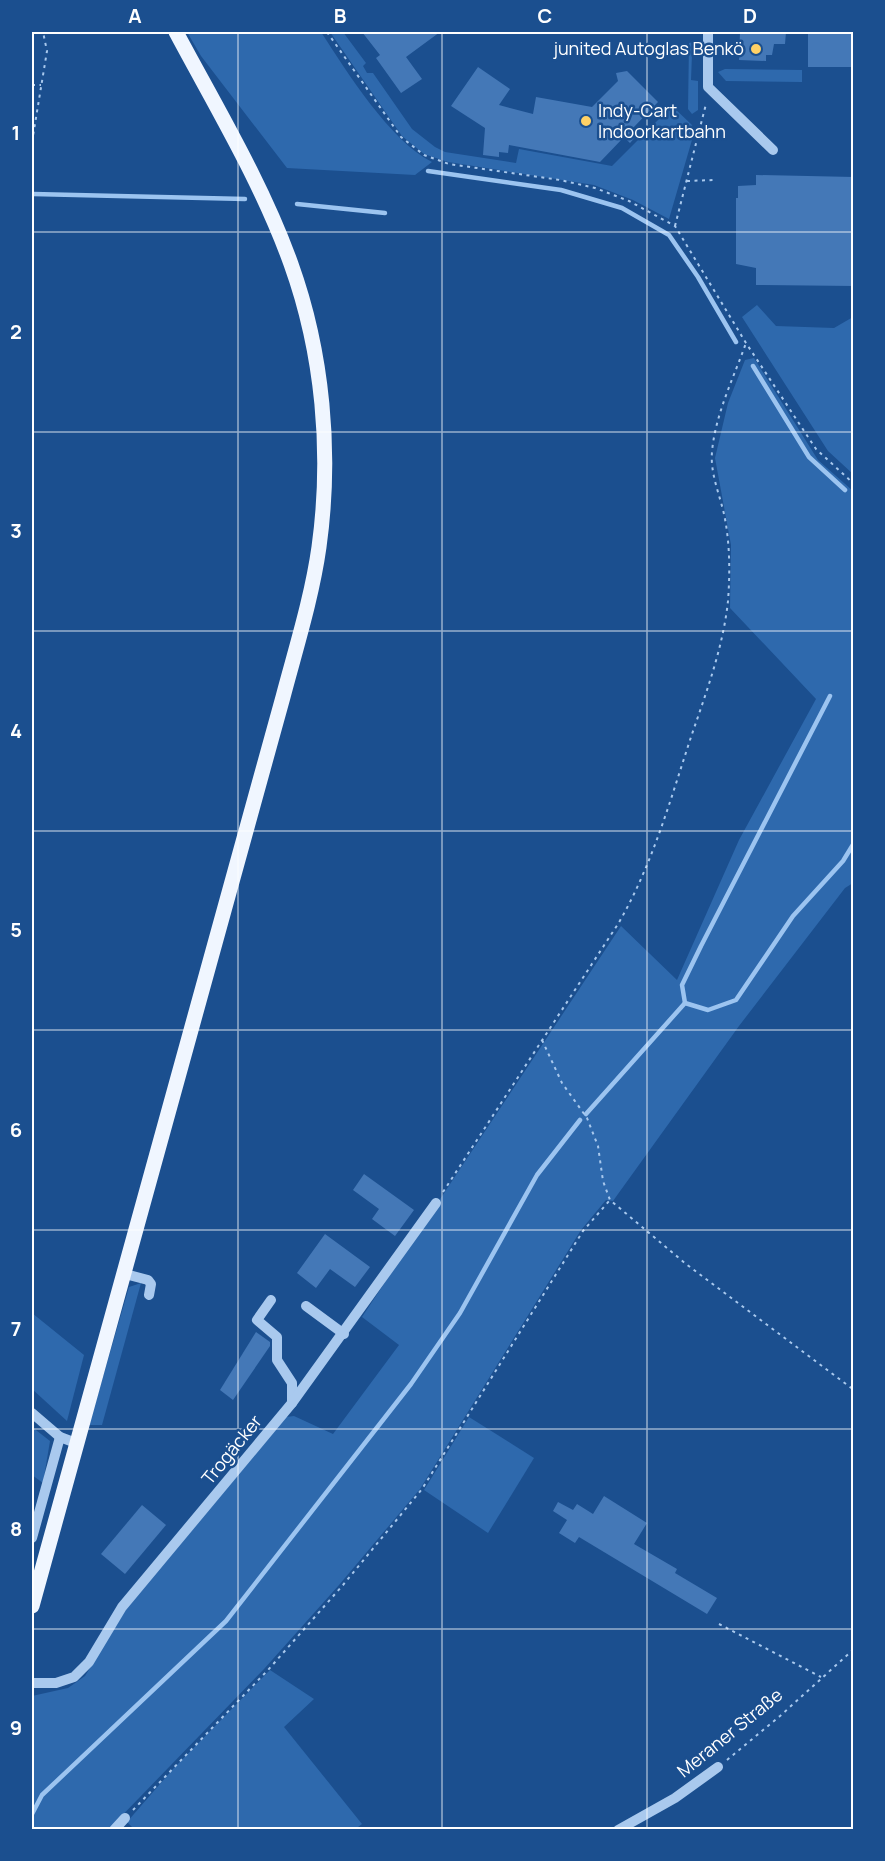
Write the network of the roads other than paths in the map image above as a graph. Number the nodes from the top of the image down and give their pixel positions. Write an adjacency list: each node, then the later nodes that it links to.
1 (176, 32): 5 (main road)
2 (708, 32): 3 (street)
3 (773, 150)
4 (436, 1203): 9 (street, Trogäcker)
5 (125, 1274): 6 (street); 13 (main road)
6 (149, 1296)
7 (272, 1300): 10 (street)
8 (306, 1306): 9 (street)
9 (344, 1334): 10 (street, Trogäcker)
10 (292, 1402): 16 (street, Trogäcker)
11 (33, 1411): 12 (street)
12 (60, 1437): 13 (street); 14 (street)
13 (76, 1443): 15 (main road)
14 (32, 1538)
15 (32, 1606)
16 (32, 1683)
17 (718, 1767): 20 (street, Meraner Straße)
18 (125, 1818): 19 (street)
19 (114, 1830)
20 (618, 1830)

